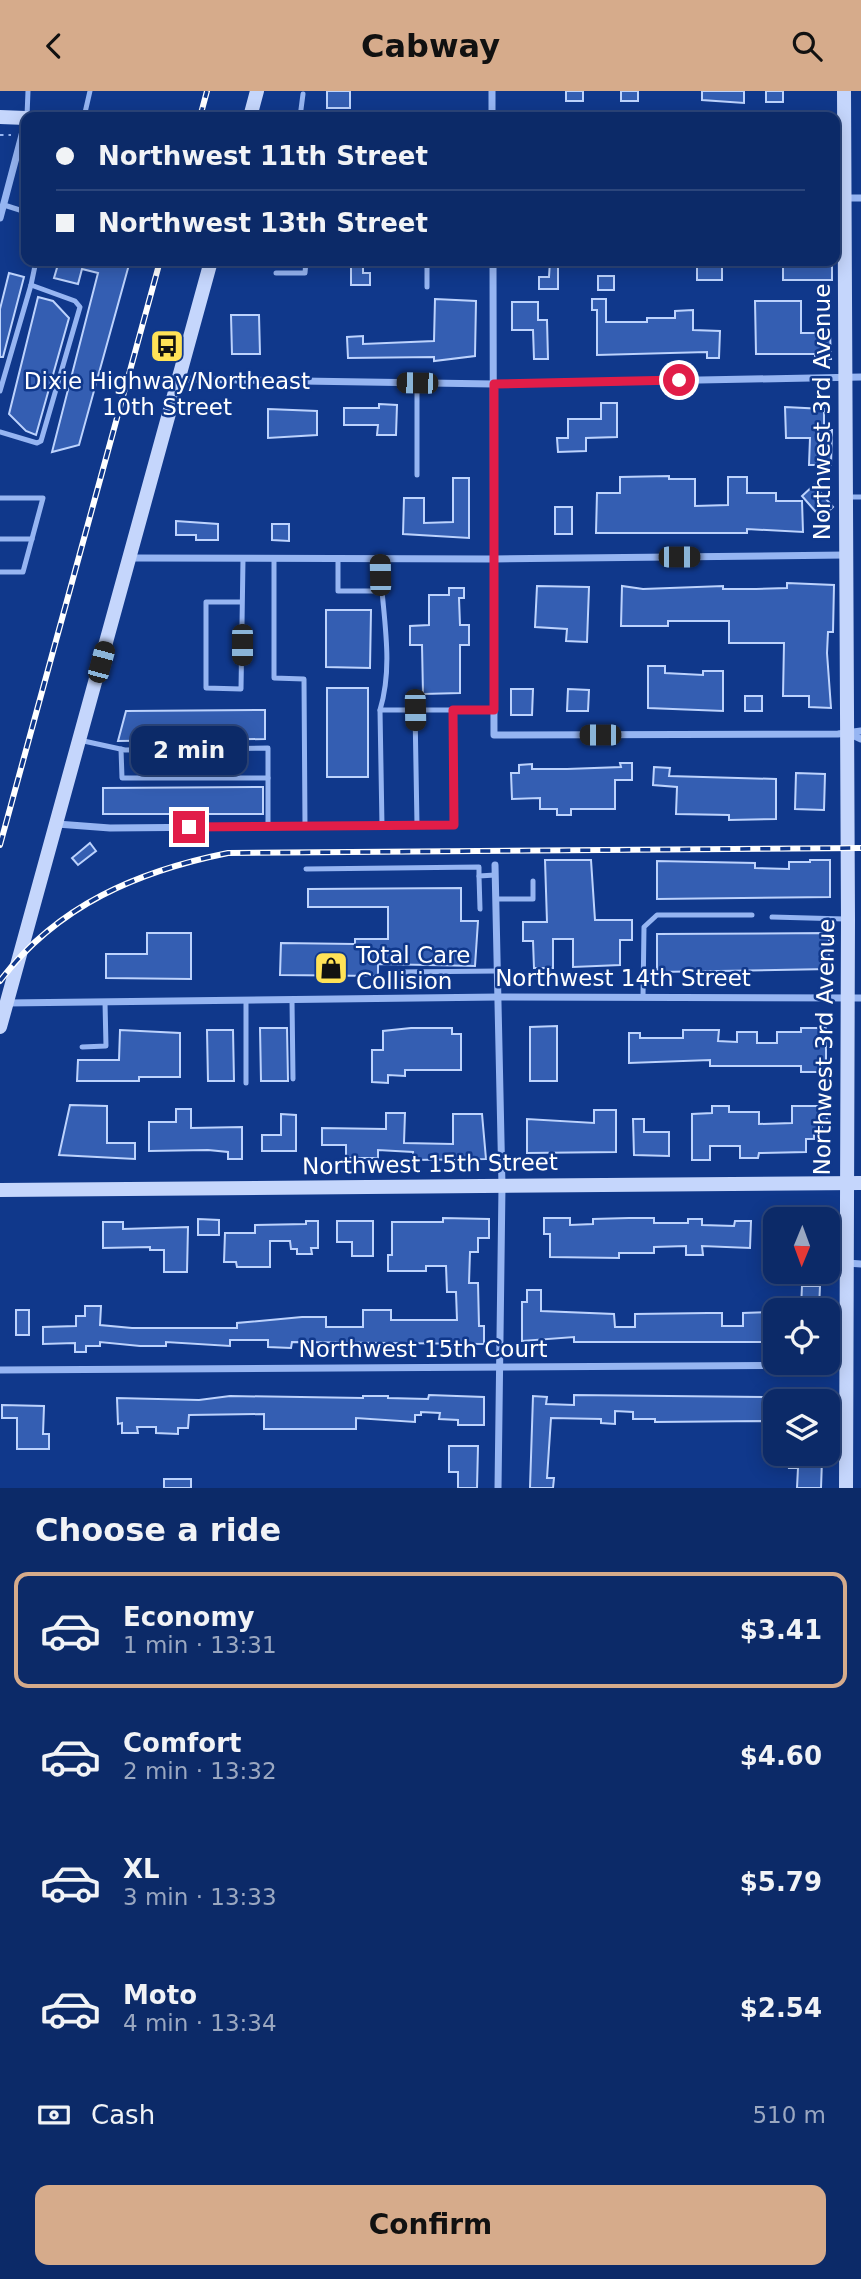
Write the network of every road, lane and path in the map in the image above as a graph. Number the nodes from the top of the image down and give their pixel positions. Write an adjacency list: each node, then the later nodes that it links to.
1 (28, 91): 7 (lane)
2 (90, 91): 8 (lane)
3 (257, 91): 9 (street)
4 (492, 91): 11 (street)
5 (844, 91): 14 (street, Northwest 3rd Avenue)
6 (303, 94): 10 (lane)
7 (26, 112)
8 (85, 112)
9 (251, 112)
10 (301, 112)
11 (492, 112)
12 (0, 117): 13 (street)
13 (21, 118)
14 (840, 118)
15 (0, 135): 16 (path)
16 (7, 135)
17 (21, 138): 20 (street)
18 (840, 198): 19 (street)
19 (861, 198)
20 (4, 205): 21 (lane); 22 (street)
21 (21, 210)
22 (0, 218)
23 (840, 234): 32 (street, Northwest 3rd Avenue)
24 (35, 266): 30 (lane)
25 (210, 266): 34 (street)
26 (306, 266): 29 (lane)
27 (427, 266): 31 (lane)
28 (493, 266): 36 (street)
29 (276, 273)
30 (31, 285): 37 (lane); 38 (lane)
31 (427, 287)
32 (844, 377): 33 (street); 36 (street); 40 (street, Northwest 3rd Avenue)
33 (861, 377)
34 (179, 379): 35 (street); 46 (street)
35 (417, 383): 36 (street); 39 (lane)
36 (494, 384): 51 (street)
37 (0, 391)
38 (0, 432)
39 (417, 475)
40 (845, 497): 41 (lane); 45 (street, Northwest 3rd Avenue)
41 (861, 497)
42 (0, 498): 44 (lane)
43 (0, 538): 44 (lane)
44 (32, 539): 52 (lane)
45 (845, 555): 51 (street); 59 (street, Northwest 3rd Avenue)
46 (129, 558): 47 (street); 60 (street)
47 (243, 559): 48 (street); 54 (lane)
48 (274, 559): 49 (street); 66 (lane)
49 (338, 559): 50 (street); 53 (lane)
50 (380, 559): 51 (street); 53 (lane)
51 (493, 559): 58 (street)
52 (0, 572)
53 (381, 591): 55 (lane)
54 (242, 602): 54 (lane)
55 (380, 710): 56 (lane); 67 (lane)
56 (415, 710): 57 (lane); 64 (lane)
57 (453, 710): 58 (lane); 65 (lane)
58 (494, 710): 59 (street)
59 (856, 734): 78 (street, Northwest 3rd Avenue)
60 (79, 740): 61 (lane); 63 (street)
61 (121, 749): 62 (lane); 62 (lane)
62 (268, 778): 68 (lane)
63 (56, 824): 68 (street); 87 (street)
64 (417, 825): 65 (street); 67 (street)
65 (454, 825)
66 (305, 826): 67 (street); 68 (street)
67 (382, 826)
68 (268, 827)
69 (495, 865): 71 (street)
70 (306, 869): 72 (lane)
71 (495, 875): 72 (lane); 74 (street)
72 (479, 876): 75 (lane)
73 (533, 880): 74 (lane)
74 (496, 898): 79 (street)
75 (480, 909)
76 (752, 915): 82 (lane)
77 (772, 917): 78 (lane)
78 (848, 919): 83 (street, Northwest 3rd Avenue)
79 (498, 971): 80 (lane); 81 (street)
80 (397, 972)
81 (498, 997): 82 (street, Northwest 14th Street); 85 (street, Northwest 14th Street); 94 (street)
82 (643, 997): 83 (street, Northwest 14th Street)
83 (854, 998): 92 (street, Northwest 3rd Avenue)
84 (246, 1000): 85 (street, Northwest 14th Street); 86 (street, Northwest 14th Street); 91 (lane)
85 (292, 1000): 90 (lane)
86 (105, 1002): 87 (street, Northwest 14th Street); 89 (lane)
87 (7, 1003): 88 (street)
88 (0, 1027)
89 (82, 1047)
90 (293, 1079)
91 (246, 1083)
92 (845, 1183): 93 (street, Northwest 15th Street); 94 (street, Northwest 15th Street); 96 (street, Northwest 3rd Avenue)
93 (861, 1183)
94 (502, 1186): 95 (street, Northwest 15th Street); 98 (street)
95 (0, 1191)
96 (854, 1263): 97 (street, Northwest 3rd Avenue)
97 (846, 1365): 98 (street, Northwest 15th Court); 101 (street, Northwest 3rd Avenue)
98 (502, 1368): 99 (street, Northwest 15th Court); 100 (street)
99 (0, 1370)
100 (498, 1488)
101 (846, 1488)

